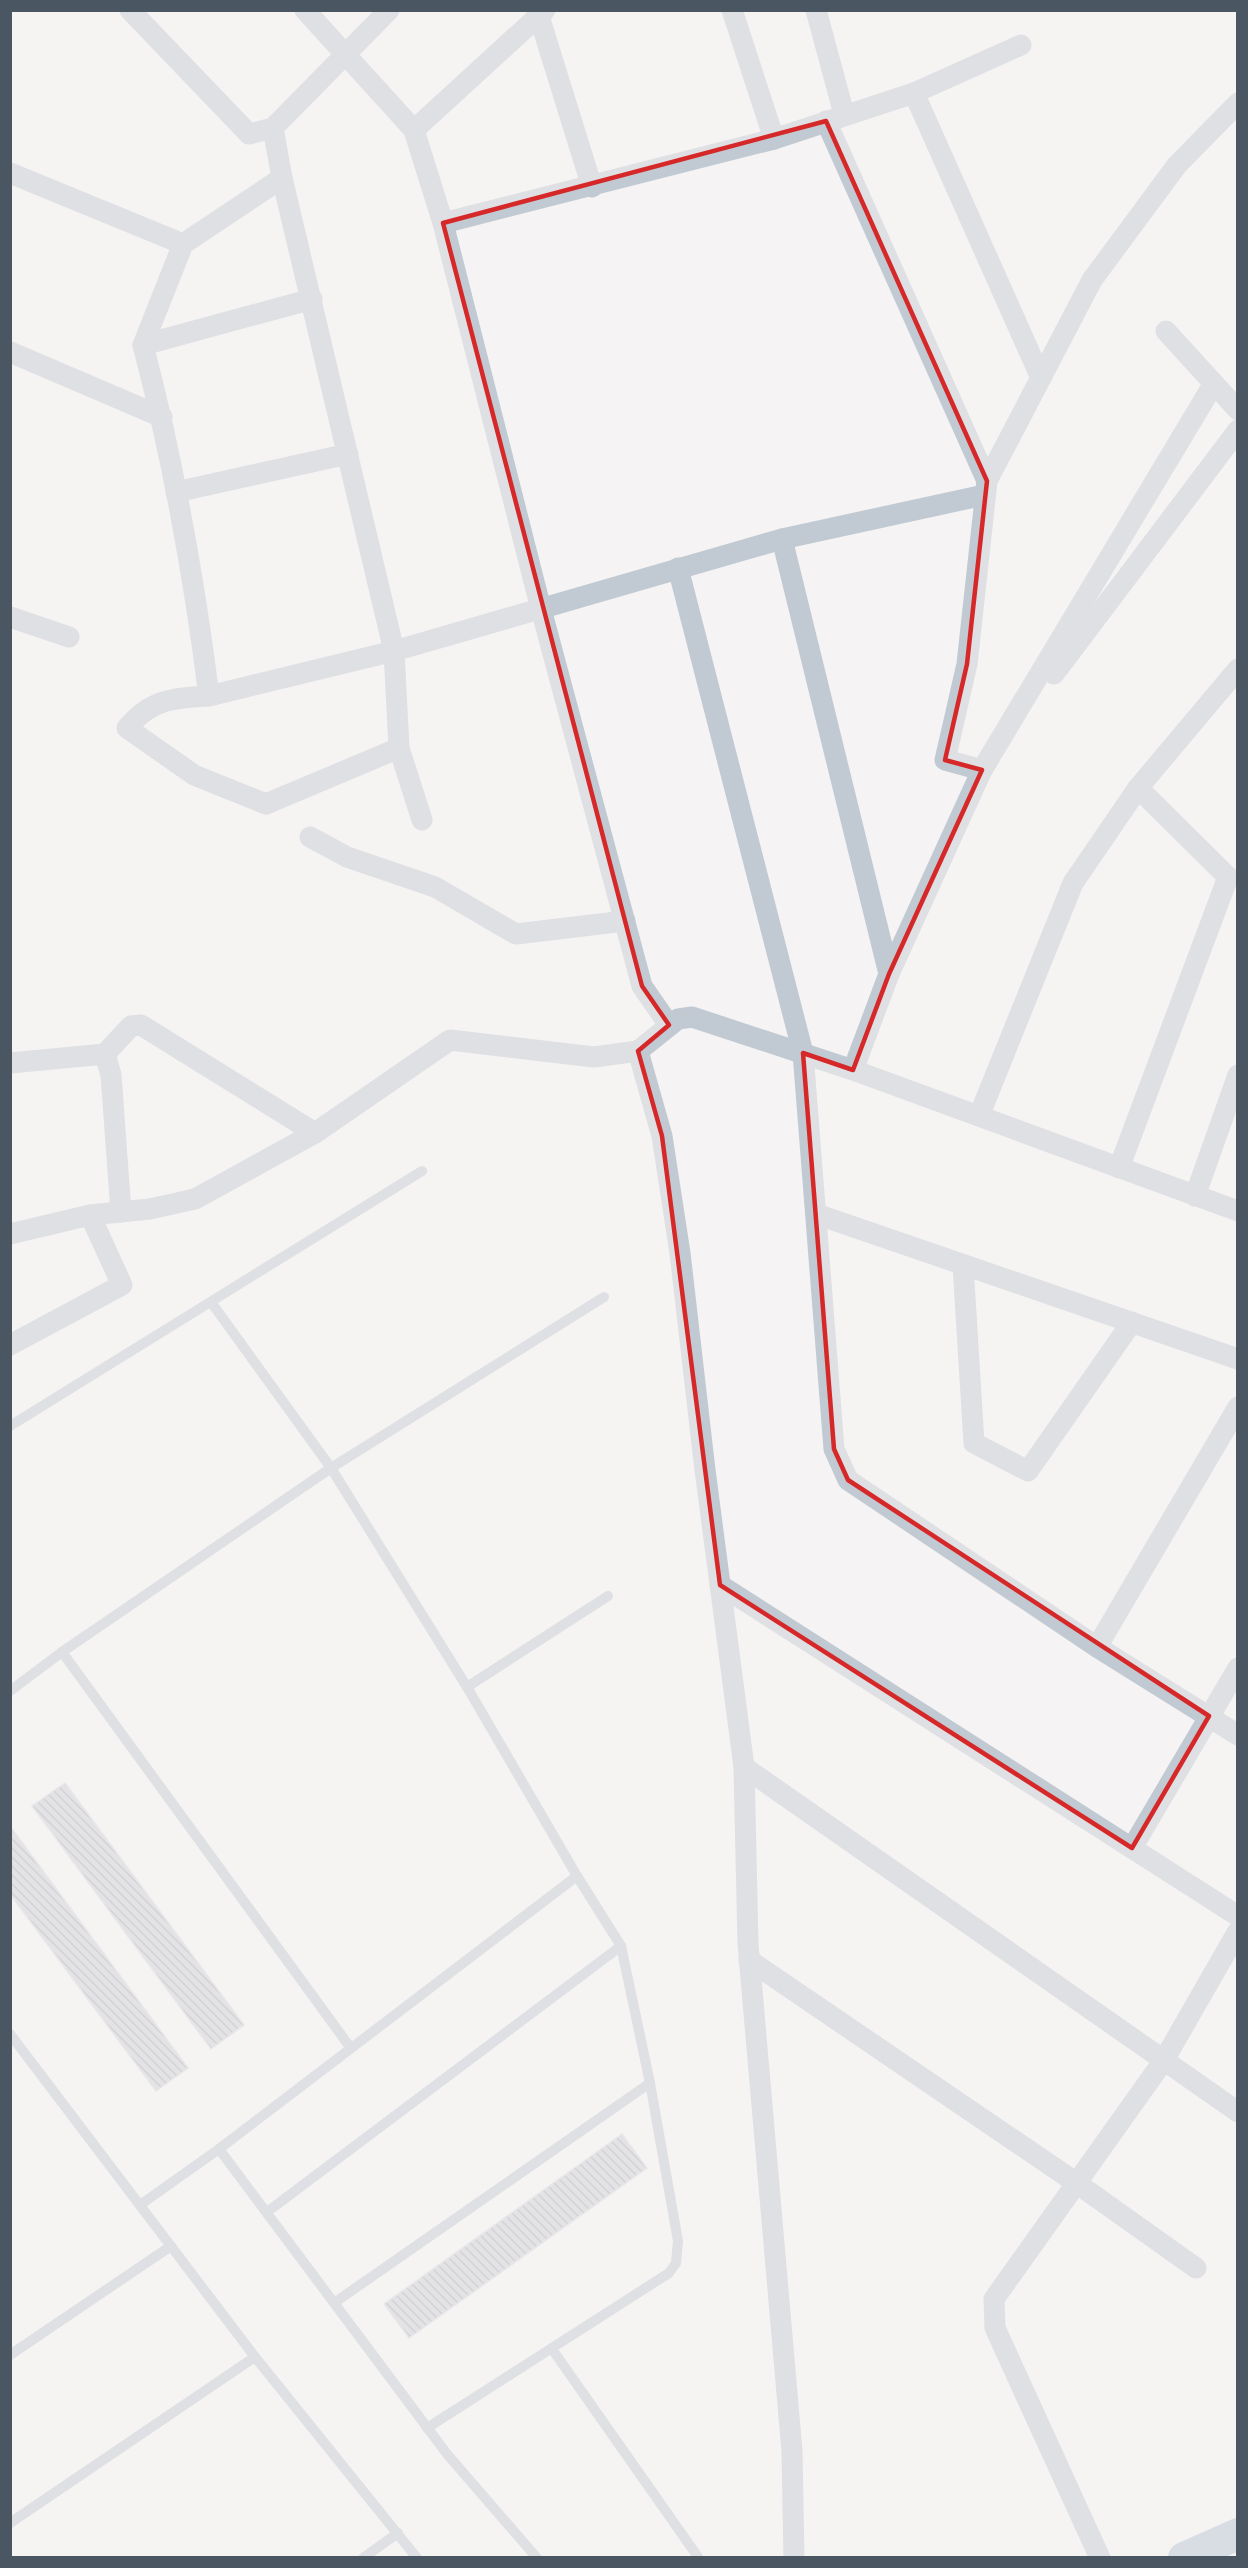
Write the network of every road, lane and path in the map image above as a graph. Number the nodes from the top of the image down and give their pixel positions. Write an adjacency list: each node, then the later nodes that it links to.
1 (130, 10): 12 (street)
2 (305, 10): 8 (street)
3 (389, 10): 8 (street)
4 (732, 10): 14 (street)
5 (816, 10): 11 (street)
6 (542, 13): 13 (street); 17 (street)
7 (1021, 45): 9 (street)
8 (345, 55): 12 (street); 13 (street)
9 (914, 93): 11 (street); 24 (street)
10 (1238, 103): 24 (street)
11 (835, 118): 14 (street); 30 (street)
12 (273, 128): 16 (street)
13 (414, 130): 18 (street)
14 (774, 139): 17 (street)
15 (10, 173): 19 (street)
16 (282, 178): 19 (street); 20 (street)
17 (592, 187): 18 (street)
18 (443, 223): 34 (street)
19 (183, 244): 22 (street)
20 (312, 299): 22 (street); 29 (street)
21 (1166, 331): 25 (street)
22 (143, 345): 27 (street)
23 (10, 352): 27 (street)
24 (1041, 378): 30 (street)
25 (1213, 385): 26 (street); 41 (street)
26 (1238, 410)
27 (162, 417): 31 (street)
28 (1238, 430): 41 (street)
29 (348, 454): 31 (street); 37 (street)
30 (985, 488): 32 (street); 41 (street)
31 (176, 492): 39 (street)
32 (782, 539): 33 (street); 47 (street)
33 (678, 568): 34 (street); 50 (street)
34 (541, 609): 37 (street); 46 (street)
35 (10, 617): 36 (street)
36 (69, 637)
37 (394, 651): 39 (street); 40 (street)
38 (1238, 669): 42 (street)
39 (209, 696): 40 (street)
40 (399, 748): 43 (street)
41 (985, 766): 47 (street)
42 (1138, 788): 45 (street); 55 (street)
43 (422, 820)
44 (310, 837): 46 (street)
45 (1233, 870): 57 (street)
46 (625, 921): 48 (street)
47 (889, 974): 53 (street)
48 (669, 1025): 49 (street); 50 (street)
49 (638, 1051): 56 (street); 74 (street)
50 (803, 1053): 53 (street); 62 (street)
51 (105, 1054): 52 (street); 56 (street); 61 (street)
52 (10, 1063)
53 (853, 1070): 55 (street)
54 (1238, 1075): 59 (street)
55 (979, 1116): 57 (street)
56 (315, 1133): 61 (street)
57 (1119, 1168): 59 (street)
58 (422, 1172): 67 (lane)
59 (1195, 1196): 60 (street)
60 (1238, 1211)
61 (122, 1212): 63 (street)
62 (816, 1214): 65 (street); 76 (street)
63 (90, 1215): 64 (street); 69 (street)
64 (10, 1234)
65 (963, 1265): 68 (street); 68 (street)
66 (604, 1297): 73 (lane)
67 (211, 1302): 72 (lane); 73 (lane)
68 (1131, 1322): 70 (street)
69 (10, 1345)
70 (1238, 1359)
71 (1238, 1407): 76 (street)
72 (10, 1426)
73 (331, 1468): 77 (lane); 79 (lane)
74 (720, 1585): 83 (street); 84 (street)
75 (608, 1596): 79 (lane)
76 (1097, 1647): 81 (street)
77 (62, 1652): 80 (lane); 91 (lane)
78 (1238, 1668): 81 (street)
79 (467, 1687): 85 (lane)
80 (10, 1691)
81 (1209, 1716): 82 (street); 84 (street)
82 (1238, 1735)
83 (744, 1767): 89 (street); 93 (street)
84 (1131, 1848): 86 (street)
85 (577, 1876): 88 (lane); 91 (lane)
86 (1238, 1916)
87 (1238, 1931): 93 (street)
88 (621, 1946): 94 (lane); 99 (lane)
89 (749, 1960): 97 (street); 114 (street)
90 (10, 2034): 92 (lane)
91 (350, 2047): 96 (lane)
92 (15, 2049): 98 (lane)
93 (1164, 2060): 95 (street); 97 (street)
94 (650, 2083): 102 (lane); 103 (lane)
95 (1238, 2112)
96 (219, 2149): 98 (lane); 99 (lane)
97 (1075, 2182): 101 (street); 115 (street)
98 (140, 2205): 100 (lane)
99 (267, 2212): 102 (lane)
100 (171, 2246): 104 (lane); 105 (lane)
101 (1196, 2268)
102 (334, 2303): 106 (lane)
103 (552, 2349): 106 (lane); 110 (lane)
104 (10, 2355)
105 (255, 2357): 107 (lane); 108 (lane)
106 (427, 2428): 113 (lane)
107 (10, 2523)
108 (398, 2534): 111 (lane); 112 (lane)
109 (1238, 2534): 116 (main road)
110 (698, 2557)
111 (363, 2558)
112 (417, 2558)
113 (537, 2558)
114 (794, 2558)
115 (1100, 2558)
116 (1184, 2558)

